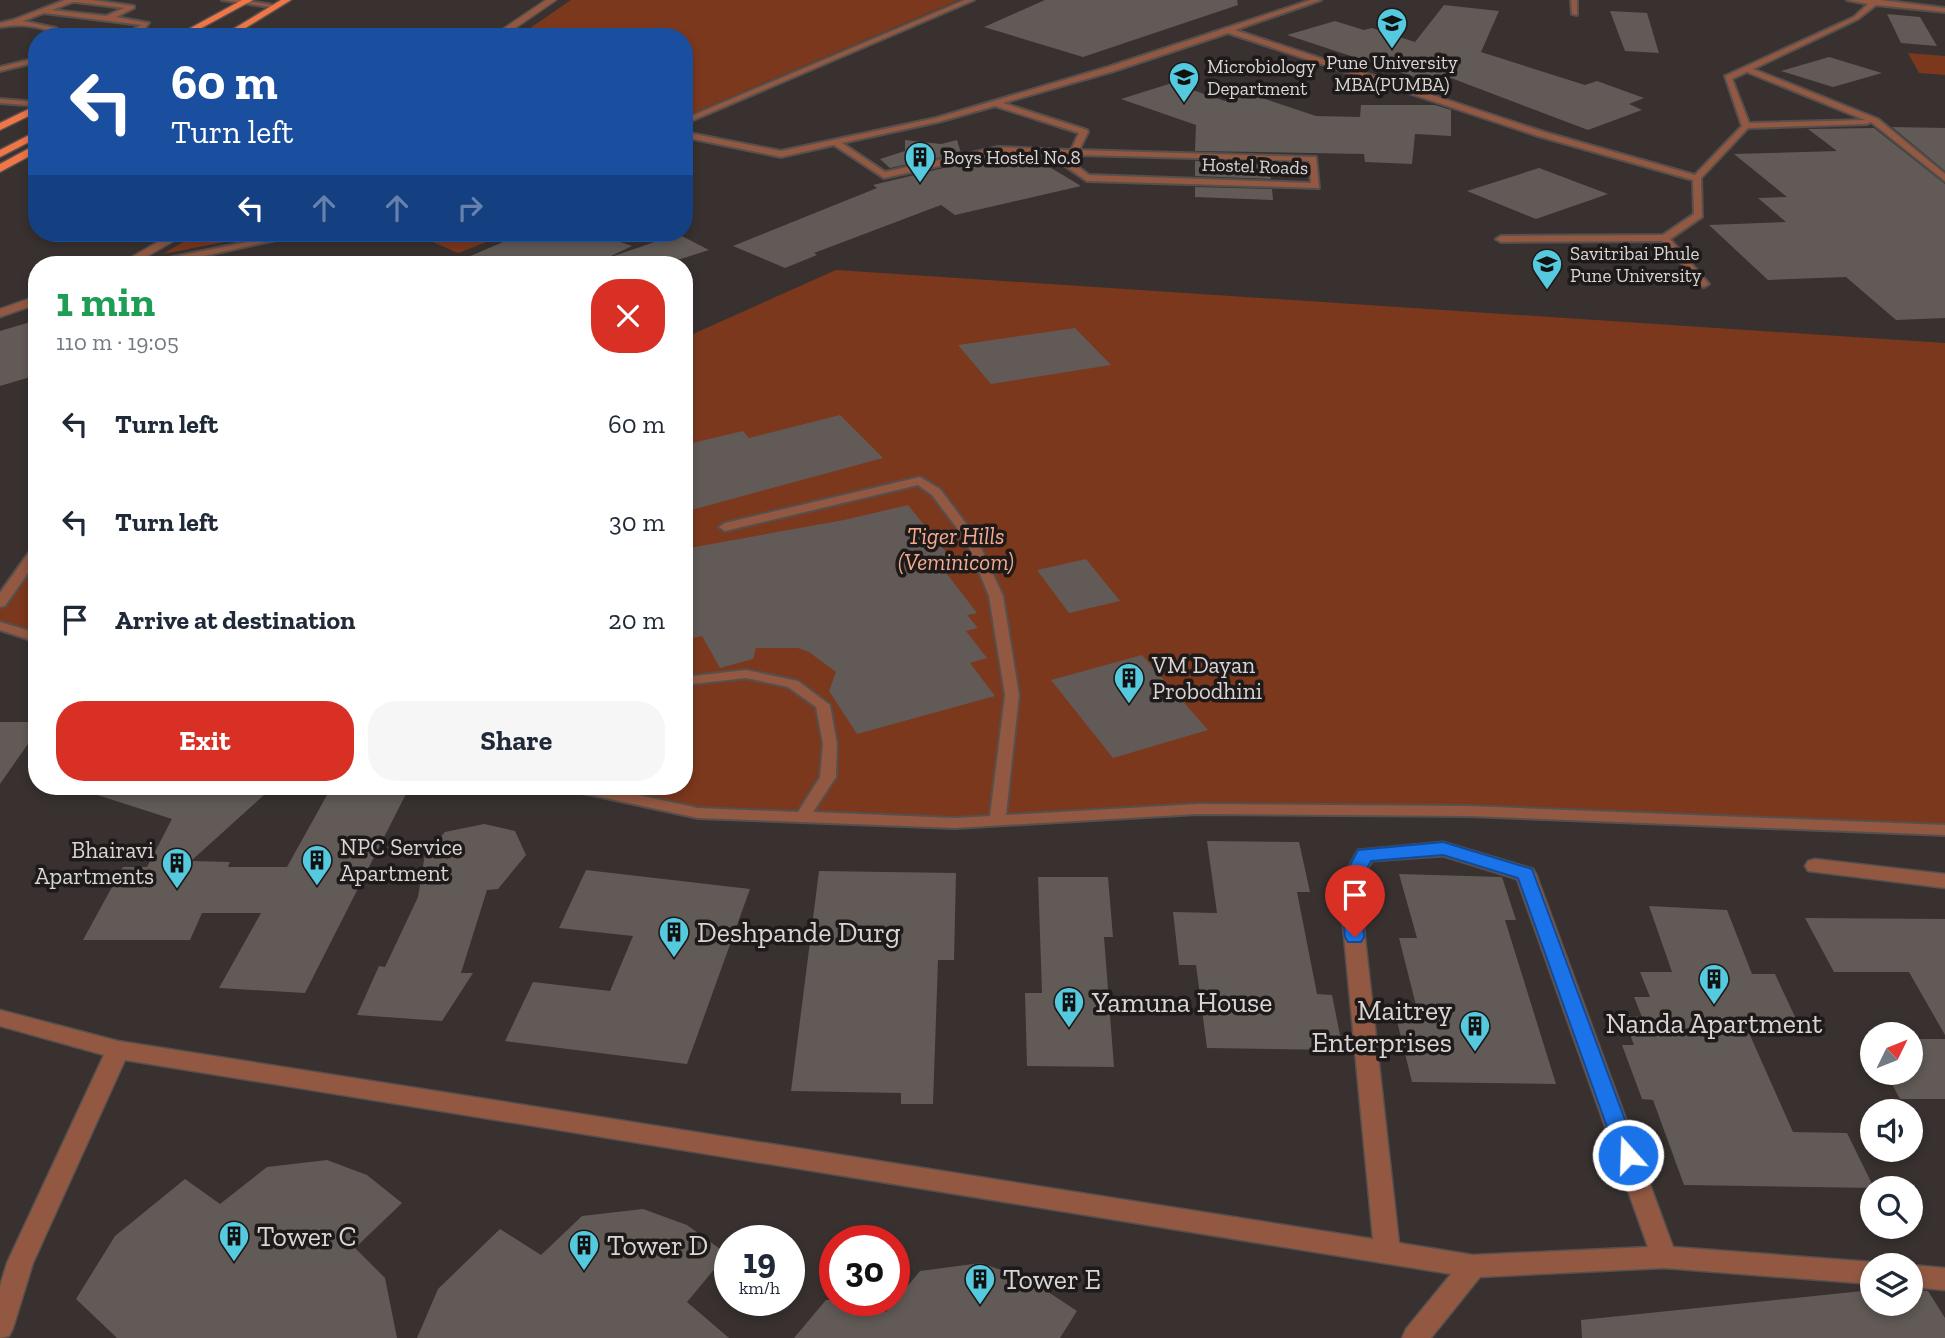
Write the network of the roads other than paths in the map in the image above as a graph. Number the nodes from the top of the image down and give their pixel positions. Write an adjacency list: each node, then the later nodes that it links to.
1 (73, 0): 13 (lane); 15 (lane)
2 (225, 0): 9 (lane)
3 (287, 0): 11 (main road)
4 (552, 0): 23 (street)
5 (971, 0): 32 (lane)
6 (1318, 0): 24 (lane)
7 (1574, 0): 14 (lane)
8 (1850, 0): 10 (lane)
9 (246, 2): 11 (lane); 20 (main road)
10 (1875, 2): 12 (lane); 27 (lane)
11 (272, 8): 21 (main road); 22 (main road)
12 (1945, 10)
13 (44, 11): 15 (lane); 16 (lane)
14 (1575, 14)
15 (107, 18): 19 (lane)
16 (15, 22): 17 (lane); 18 (lane)
17 (0, 25)
18 (44, 28)
19 (141, 28)
20 (195, 28)
21 (227, 28)
22 (239, 28)
23 (509, 28)
24 (1227, 30): 29 (lane); 43 (lane)
25 (28, 62): 26 (lane)
26 (0, 69)
27 (1747, 69): 33 (lane); 34 (lane)
28 (0, 101): 30 (lane)
29 (993, 103): 38 (lane); 40 (lane)
30 (28, 105)
31 (28, 111): 35 (main road)
32 (693, 118)
33 (1875, 121): 34 (lane); 44 (lane)
34 (1746, 126): 43 (lane)
35 (0, 127)
36 (693, 136): 38 (lane)
37 (28, 139): 41 (main road)
38 (835, 142): 40 (lane, Hostel Roads)
39 (28, 152): 42 (main road)
40 (1073, 152): 40 (lane, Hostel Roads)
41 (0, 154)
42 (0, 169)
43 (1697, 178): 45 (lane)
44 (1945, 178)
45 (1665, 238): 46 (lane); 51 (lane)
46 (1502, 239)
47 (165, 242): 49 (street)
48 (260, 242): 50 (lane)
49 (140, 256)
50 (192, 256)
51 (1704, 284)
52 (28, 303): 53 (street)
53 (0, 313)
54 (725, 527): 62 (lane)
55 (28, 563): 56 (lane)
56 (0, 603)
57 (0, 626): 58 (lane)
58 (28, 635)
59 (693, 680): 61 (lane)
60 (616, 795): 61 (lane)
61 (802, 817): 62 (lane)
62 (997, 821): 63 (lane)
63 (1945, 830)
64 (1815, 866): 65 (street)
65 (1945, 881)
66 (0, 1018): 67 (street)
67 (118, 1051): 68 (street); 74 (street)
68 (1387, 1252): 69 (street); 70 (street)
69 (1664, 1257): 70 (street); 71 (street)
70 (1473, 1266): 75 (street)
71 (1860, 1272)
72 (1923, 1277): 73 (street)
73 (1945, 1279)
74 (0, 1328)
75 (1415, 1338)

